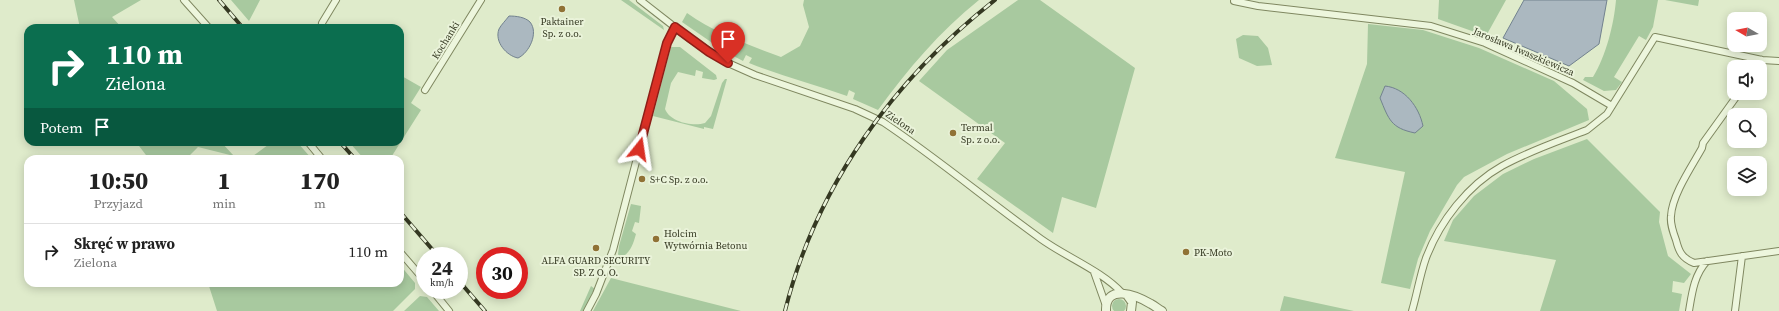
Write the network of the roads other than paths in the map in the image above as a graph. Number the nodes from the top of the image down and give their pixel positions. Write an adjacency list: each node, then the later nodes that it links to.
1 (184, 0): 7 (street)
2 (336, 0): 6 (street)
3 (481, 0): 12 (street, Kochanki)
4 (640, 0): 8 (street)
5 (1234, 2): 14 (street, Jarosława Iwaszkiewicza)
6 (322, 23)
7 (205, 24)
8 (675, 27): 22 (street, Zielona); 27 (street)
9 (1762, 60): 14 (street)
10 (1767, 61): 11 (street)
11 (1779, 62)
12 (425, 90)
13 (1734, 100): 20 (street)
14 (1612, 106): 30 (street)
15 (311, 146): 16 (street)
16 (319, 155)
17 (1779, 251): 18 (street)
18 (1742, 256): 20 (street); 32 (street)
19 (404, 257): 21 (street)
20 (1707, 261): 31 (street)
21 (416, 271)
22 (1094, 272): 23 (street, Zielona); 25 (street)
23 (1124, 294): 25 (street); 28 (street); 29 (street, Zielona)
24 (439, 299): 26 (street)
25 (1106, 309)
26 (449, 311)
27 (587, 311)
28 (1131, 311)
29 (1157, 311)
30 (1412, 311)
31 (1689, 311)
32 (1735, 311)

